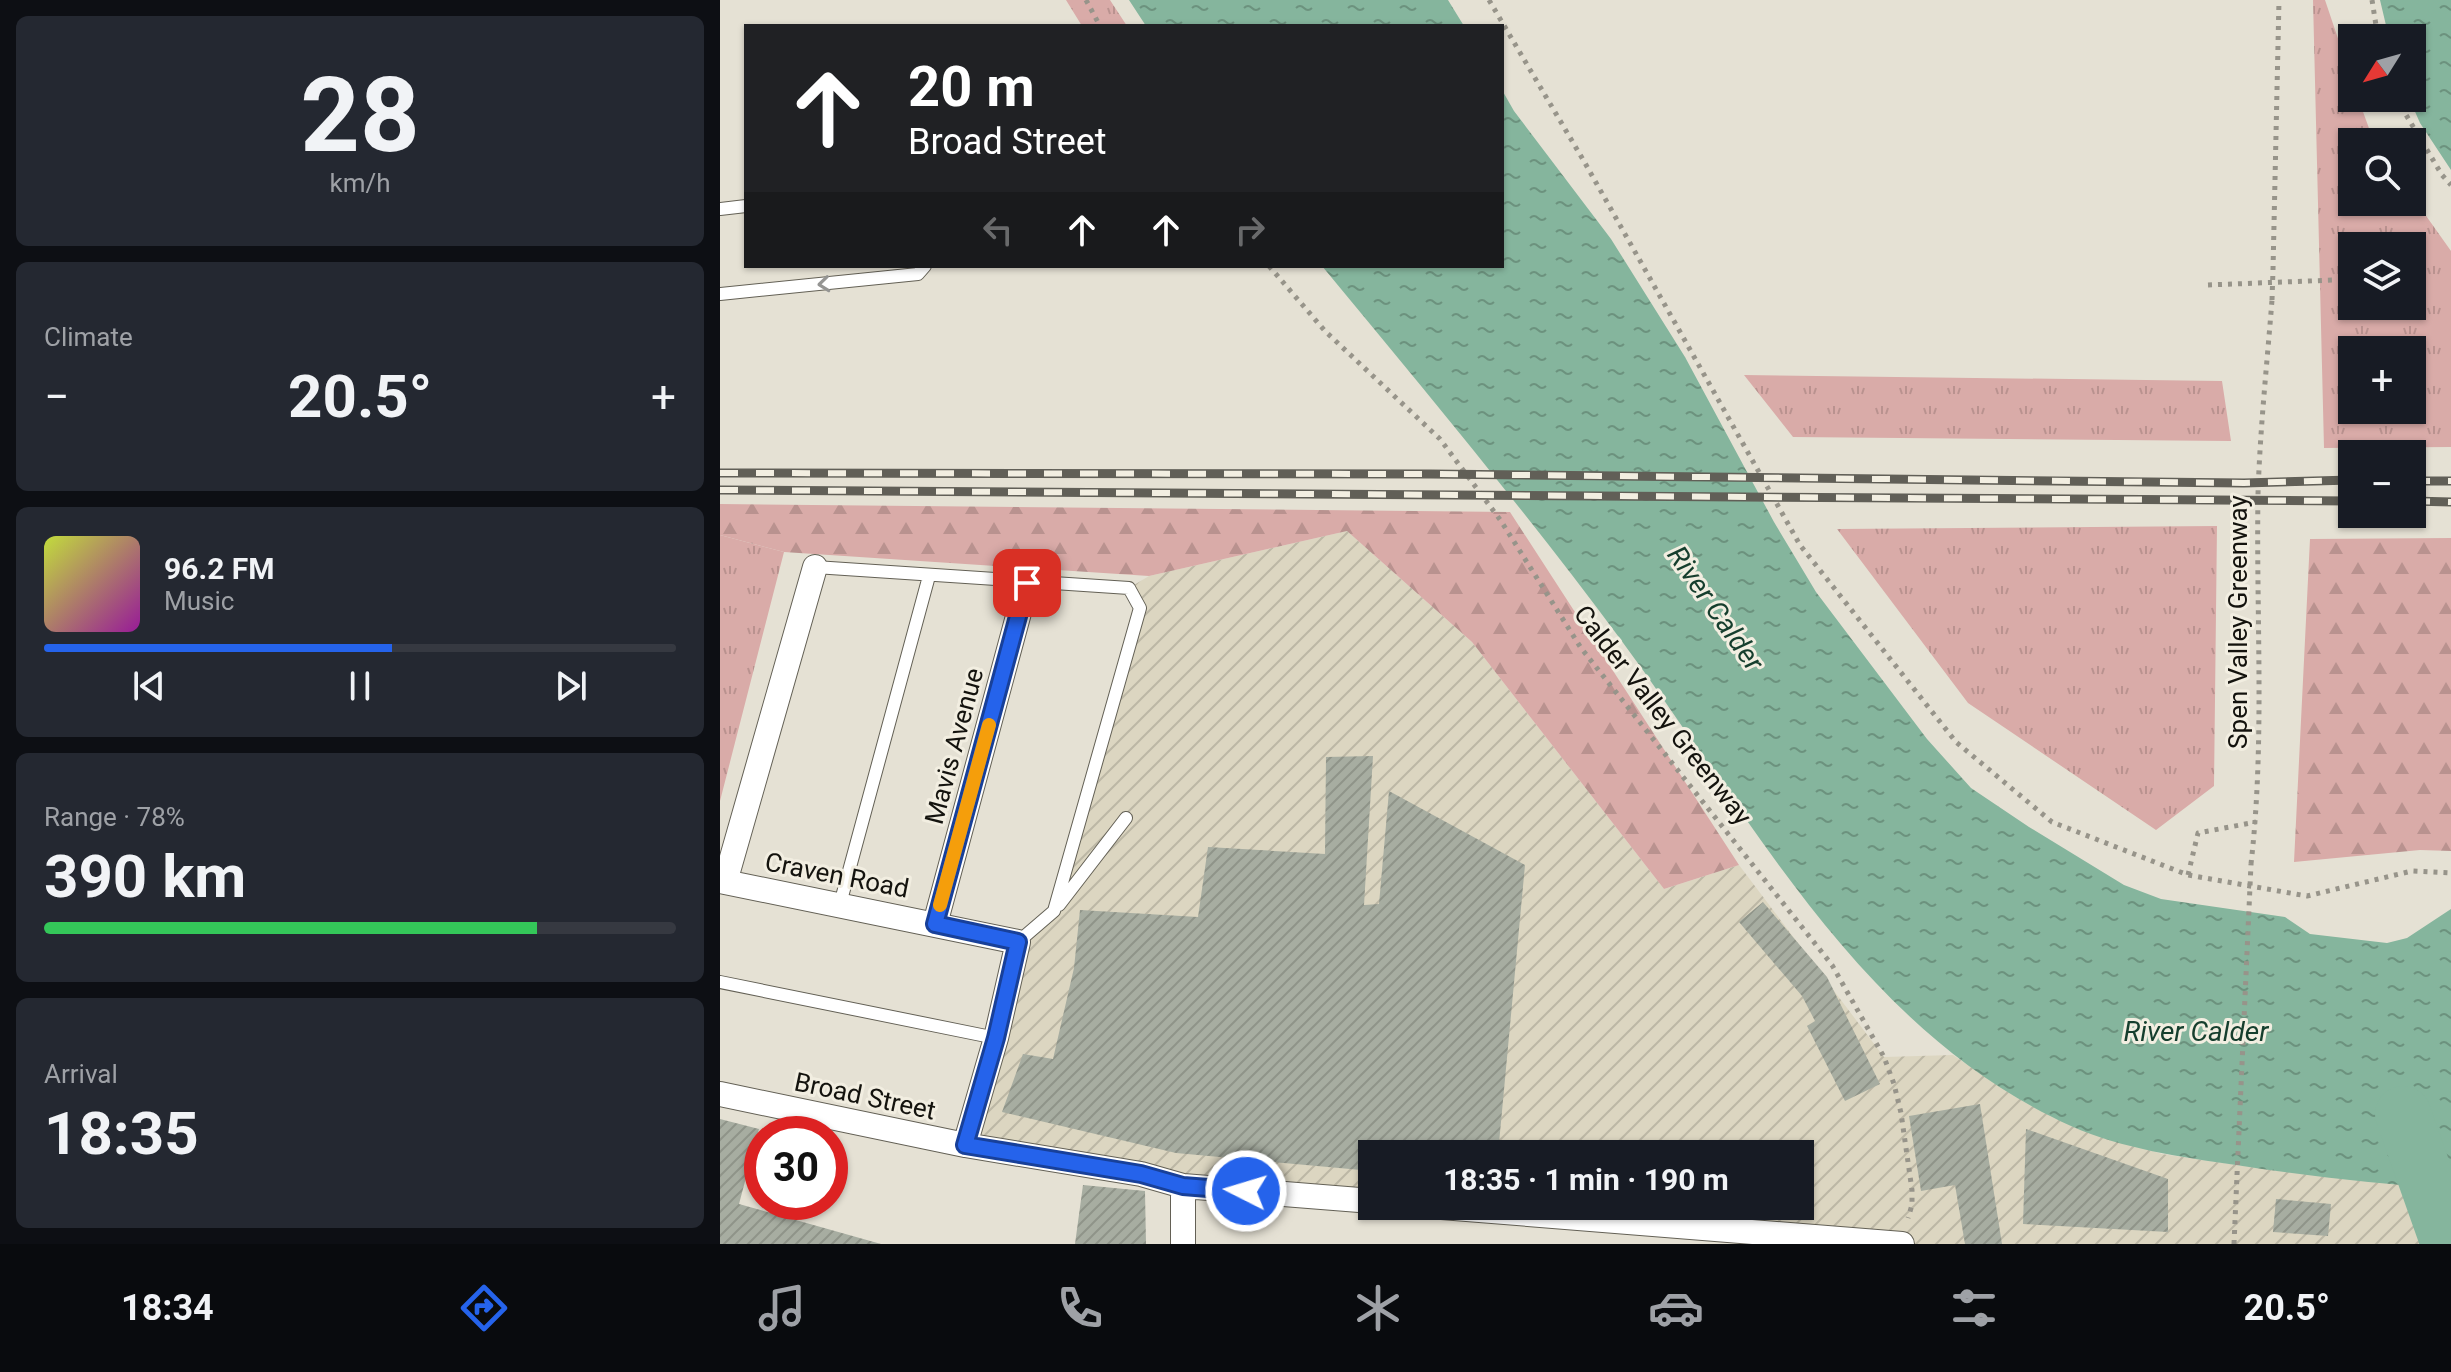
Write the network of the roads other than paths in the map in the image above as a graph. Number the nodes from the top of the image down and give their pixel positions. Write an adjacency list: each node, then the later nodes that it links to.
1 (744, 206): 2 (lane)
2 (720, 209)
3 (923, 268): 4 (lane, one-way to 4)
4 (720, 294)
5 (815, 567): 6 (lane); 9 (street)
6 (929, 576): 7 (lane); 10 (lane)
7 (1027, 583): 11 (lane); 12 (street, Mavis Avenue)
8 (1126, 818): 11 (lane)
9 (723, 881): 10 (street, Craven Road)
10 (840, 904): 12 (street, Craven Road)
11 (1054, 911): 13 (lane)
12 (935, 924): 13 (street, Craven Road)
13 (1018, 942): 15 (street)
14 (720, 982): 15 (lane)
15 (996, 1038): 17 (street)
16 (720, 1094): 17 (street, Broad Street)
17 (965, 1145): 18 (street, Broad Street)
18 (1183, 1186): 19 (street, Broad Street); 23 (street)
19 (1358, 1200)
20 (1582, 1220): 21 (street)
21 (1800, 1240): 22 (street)
22 (1901, 1243)
23 (1183, 1244)

